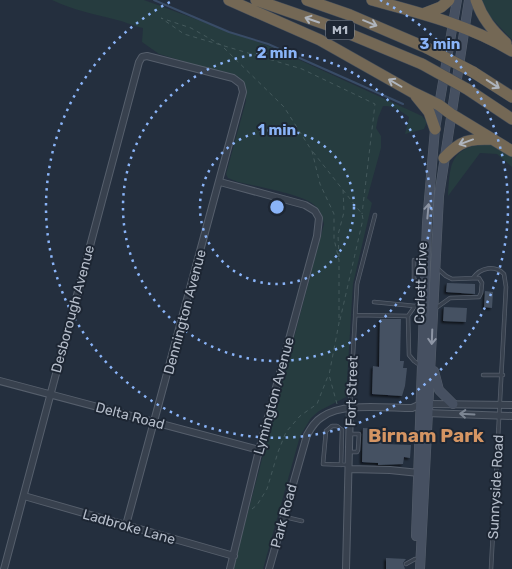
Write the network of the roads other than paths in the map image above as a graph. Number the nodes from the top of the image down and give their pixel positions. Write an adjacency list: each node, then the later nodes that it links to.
1 (229, 0): 14 (highway, one-way to 1)
2 (256, 0): 18 (highway, M1, one-way to 2, bridge)
3 (307, 0): 15 (highway, M1, one-way to 15, bridge)
4 (372, 0): 9 (highway)
5 (450, 0): 9 (highway)
6 (457, 0): 10 (main road, Corlett Drive)
7 (469, 0): 11 (main road, Corlett Drive)
8 (476, 0): 12 (highway)
9 (423, 14): 10 (highway)
10 (452, 24): 11 (highway); 16 (main road, Corlett Drive)
11 (464, 27): 12 (highway); 17 (main road, Corlett Drive)
12 (512, 51)
13 (150, 56): 23 (street, Dennington Avenue); 39 (street, Desborough Avenue)
14 (412, 92): 16 (highway); 19 (highway)
15 (512, 97)
16 (439, 105): 17 (highway); 19 (main road, Corlett Drive)
17 (451, 114): 20 (highway); 22 (main road, Corlett Drive)
18 (512, 118)
19 (435, 129): 28 (main road, Corlett Drive, one-way to 19)
20 (493, 139): 21 (highway); 22 (highway, one-way to 22)
21 (512, 151)
22 (444, 158): 26 (main road, Corlett Drive)
23 (220, 182): 47 (street, Dennington Avenue); 48 (street, Lymington Avenue)
24 (375, 215): 32 (lane, Fort Street)
25 (414, 260): 28 (lane)
26 (435, 264): 27 (lane); 31 (main road, Corlett Drive)
27 (473, 278): 31 (lane); 37 (lane, Sunnyside Road)
28 (425, 281): 30 (main road, Corlett Drive)
29 (374, 302): 30 (lane)
30 (419, 304): 33 (lane); 35 (main road, Corlett Drive)
31 (433, 310): 34 (main road, Corlett Drive, one-way to 34)
32 (355, 315): 33 (lane); 43 (lane, Fort Street)
33 (408, 316): 35 (lane)
34 (432, 356): 40 (main road); 44 (main road, Corlett Drive)
35 (422, 366): 44 (main road, Corlett Drive)
36 (482, 375): 37 (lane)
37 (503, 375): 41 (lane, Sunnyside Road)
38 (0, 380): 39 (street, Delta Road)
39 (50, 394): 47 (street, Delta Road); 52 (street, Desborough Avenue)
40 (454, 404): 41 (street); 44 (street)
41 (501, 404): 42 (street); 45 (lane, Sunnyside Road)
42 (512, 405)
43 (350, 407): 44 (street, Park Road); 50 (street, Fort Street); 53 (street, Park Road)
44 (422, 408): 45 (street, one-way to 44); 51 (main road, Corlett Drive); 64 (main road, Corlett Drive)
45 (500, 416): 46 (street); 65 (lane, Sunnyside Road)
46 (512, 416)
47 (155, 422): 48 (street, Delta Road); 55 (street, Dennington Avenue)
48 (260, 450): 56 (street, Lymington Avenue)
49 (342, 465): 49 (lane); 50 (lane)
50 (349, 467): 51 (street); 62 (street, Fort Street)
51 (419, 473): 57 (main road, Corlett Drive)
52 (24, 496): 55 (street, Ladbroke Lane); 59 (street, Desborough Avenue)
53 (284, 517): 54 (lane); 61 (street, Park Road)
54 (302, 520)
55 (126, 525): 56 (street, Ladbroke Lane)
56 (234, 556): 60 (street, Lymington Avenue)
57 (415, 559): 58 (lane); 63 (main road, Corlett Drive)
58 (406, 564)
59 (4, 569)
60 (230, 569)
61 (269, 569)
62 (346, 569)
63 (415, 569)
64 (420, 569)
65 (491, 569)

